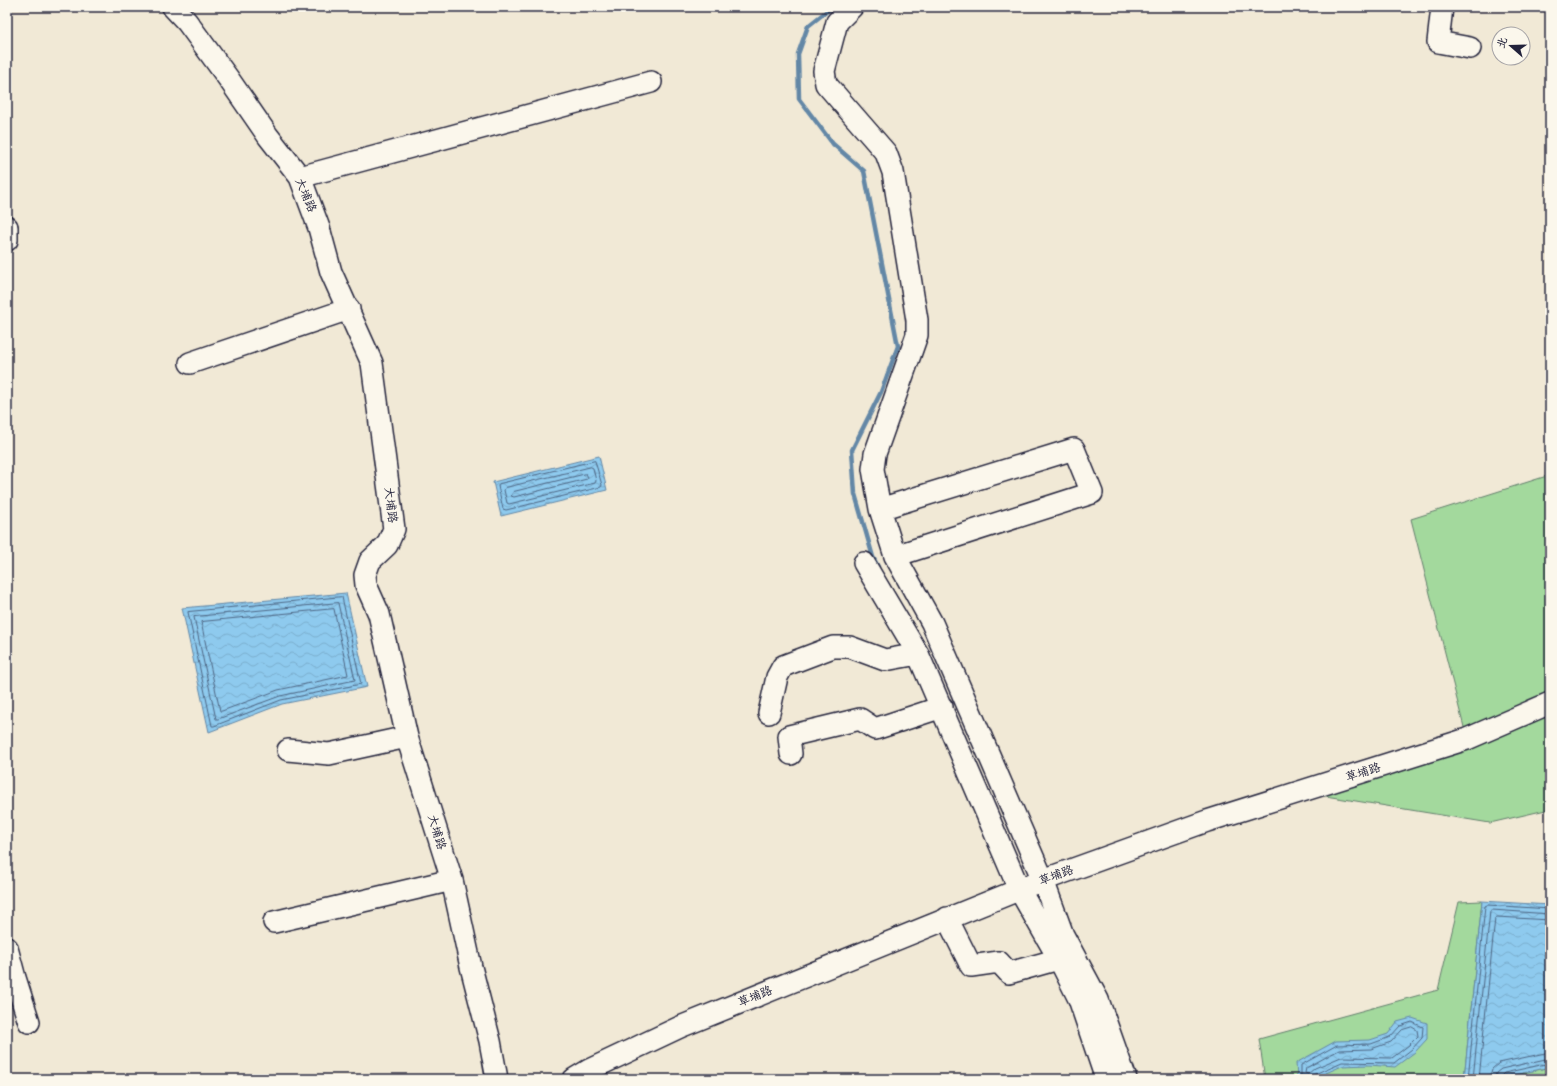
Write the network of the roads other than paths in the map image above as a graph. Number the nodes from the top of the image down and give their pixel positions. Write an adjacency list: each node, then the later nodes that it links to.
1 (173, 7): 6 (street, 大埔路)
2 (852, 7): 11 (street)
3 (1442, 7): 4 (street)
4 (1470, 48)
5 (651, 82): 6 (street)
6 (300, 177): 9 (street, 大埔路)
7 (7, 227): 8 (street)
8 (7, 240)
9 (349, 309): 10 (street); 18 (street, 大埔路)
10 (190, 364)
11 (880, 509): 12 (street); 12 (street)
12 (895, 556): 22 (street)
13 (864, 563): 14 (street)
14 (918, 654): 16 (street); 17 (street)
15 (1550, 703): 22 (street, 草埔路)
16 (942, 707): 20 (street); 23 (street)
17 (769, 713)
18 (407, 737): 19 (street); 21 (street, 大埔路)
19 (288, 750)
20 (791, 754)
21 (452, 880): 25 (street); 30 (street, 大埔路)
22 (1043, 880): 23 (street, 草埔路); 32 (street)
23 (1019, 889): 24 (street, 草埔路); 27 (street)
24 (947, 918): 27 (street); 29 (street, 草埔路)
25 (274, 922)
26 (7, 948): 28 (street)
27 (1059, 959): 31 (street)
28 (29, 1022)
29 (585, 1076)
30 (497, 1079)
31 (1106, 1079)
32 (1126, 1079)

